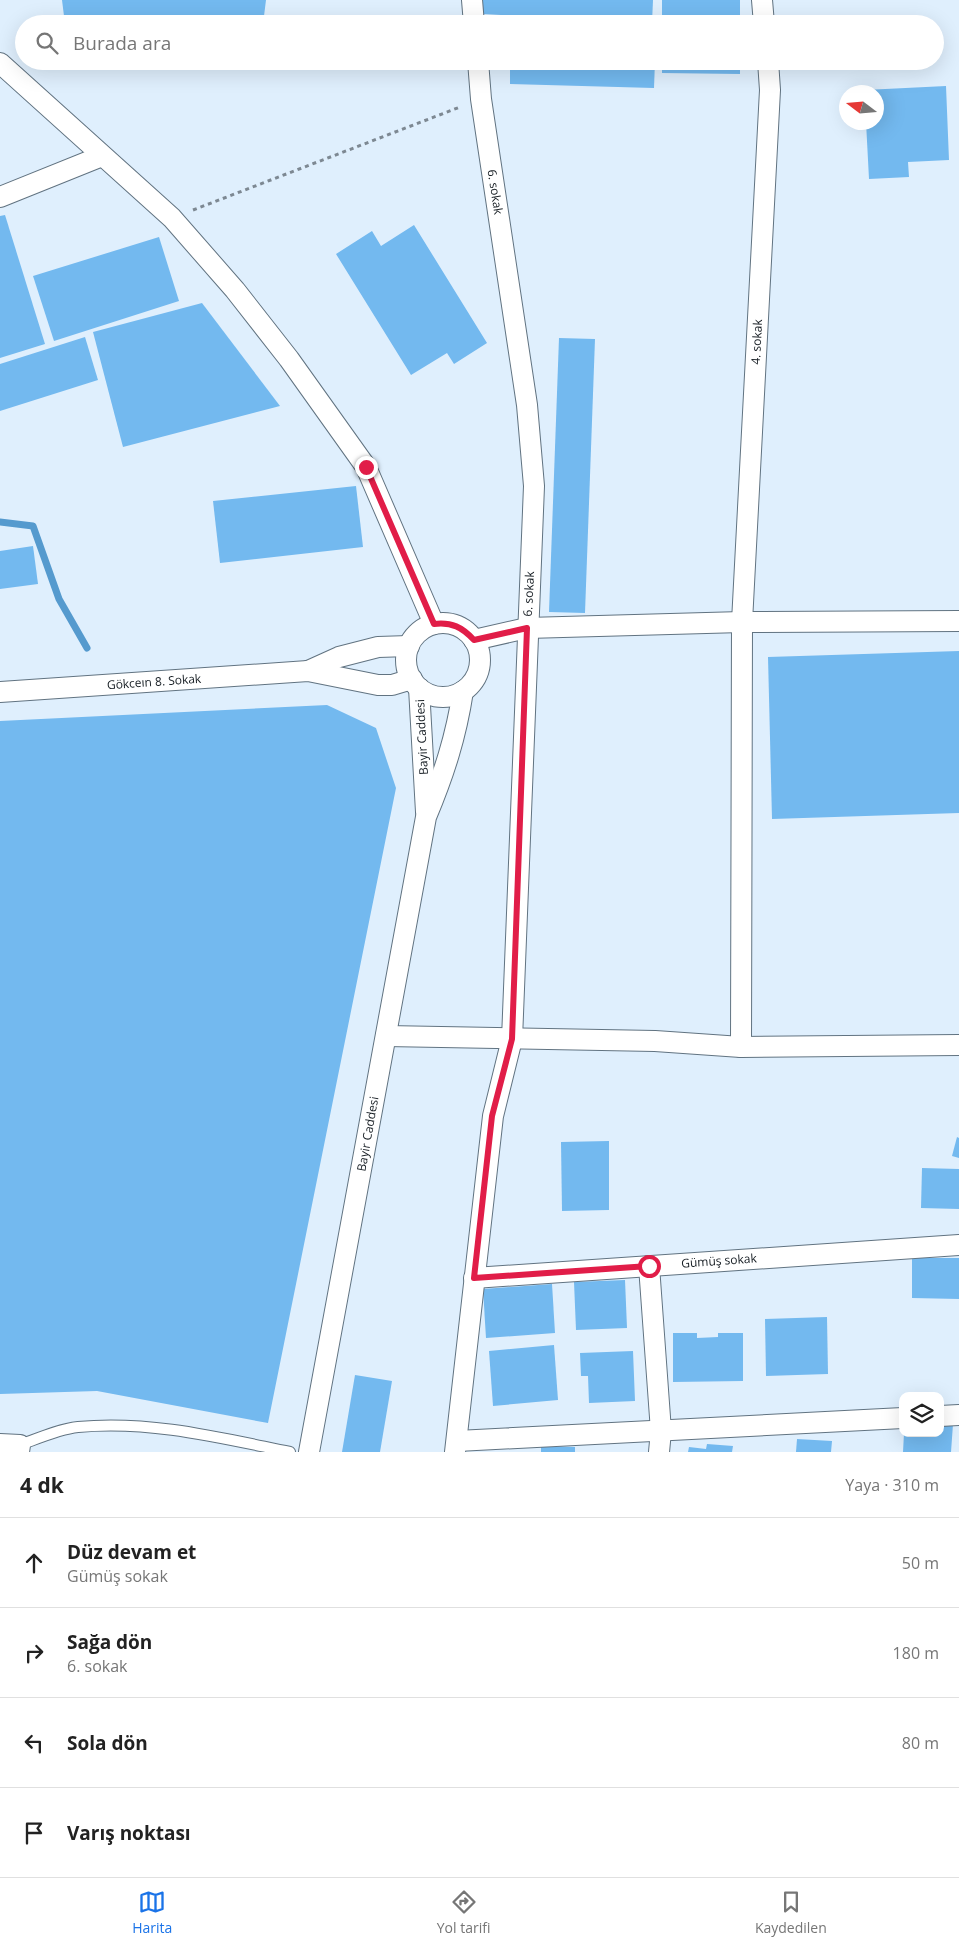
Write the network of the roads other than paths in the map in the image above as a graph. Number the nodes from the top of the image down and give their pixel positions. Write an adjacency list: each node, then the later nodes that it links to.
1 (472, 0): 3 (street)
2 (762, 0): 4 (street)
3 (473, 15)
4 (763, 15)
5 (0, 63): 8 (street)
6 (479, 70): 13 (street, 6. sokak)
7 (769, 70): 11 (street, 4. sokak)
8 (102, 156): 9 (street); 12 (street)
9 (0, 197)
10 (959, 620): 11 (street)
11 (742, 622): 13 (street); 24 (street, 4. sokak)
12 (434, 624): 14 (street); 15 (street)
13 (527, 628): 14 (street); 22 (street, 6. sokak)
14 (474, 640): 18 (street)
15 (409, 646): 16 (street, Gökceın 8. Sokak); 17 (street)
16 (308, 671): 17 (street, Gökceın 8. Sokak); 19 (street, Gökceın 8. Sokak)
17 (416, 684): 18 (street); 20 (street, Bayir Caddesi)
18 (463, 691): 20 (street, Bayir Caddesi)
19 (0, 692)
20 (426, 817): 21 (street, Bayir Caddesi)
21 (386, 1036): 22 (street); 36 (street, Bayir Caddesi)
22 (512, 1039): 24 (street); 27 (street, 6. sokak)
23 (959, 1045): 24 (street)
24 (741, 1047)
25 (959, 1246): 26 (street, Gümüş sokak)
26 (649, 1266): 27 (street, Gümüş sokak); 31 (street)
27 (474, 1278): 33 (street)
28 (959, 1415): 29 (street)
29 (944, 1416)
30 (899, 1418): 31 (street)
31 (661, 1431): 33 (street); 37 (street)
32 (0, 1444): 34 (street)
33 (456, 1447)
34 (19, 1448): 35 (lane)
35 (290, 1452)
36 (309, 1452)
37 (659, 1452)

